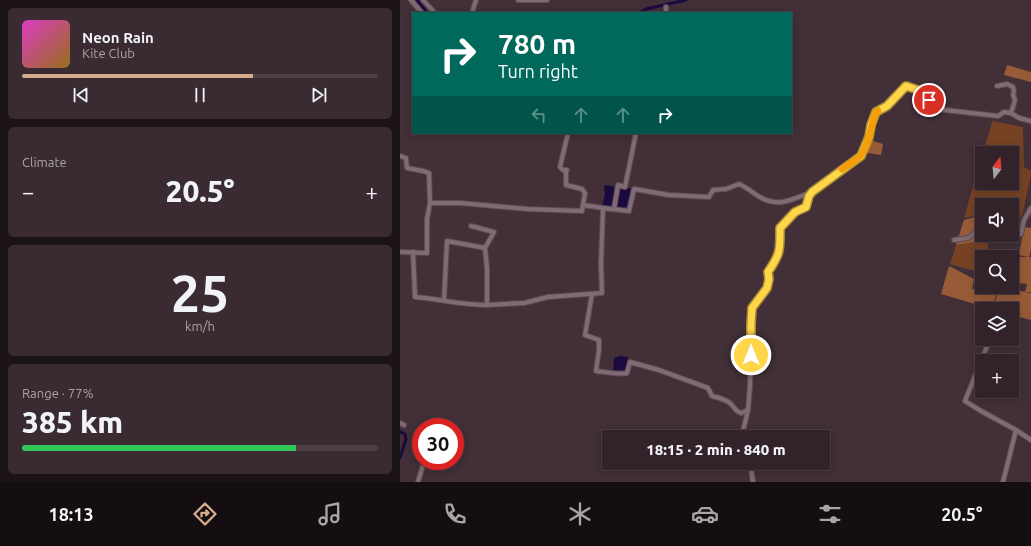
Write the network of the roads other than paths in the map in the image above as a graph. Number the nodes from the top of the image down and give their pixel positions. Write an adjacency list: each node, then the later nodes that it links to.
1 (411, 0): 7 (street)
2 (423, 0): 8 (street)
3 (476, 0): 9 (street)
4 (518, 0): 5 (street)
5 (547, 0)
6 (666, 7): 10 (street)
7 (421, 12)
8 (434, 12)
9 (472, 12)
10 (666, 12)
11 (997, 86): 12 (street)
12 (1010, 113): 13 (street); 19 (street)
13 (1031, 121)
14 (568, 134): 21 (street)
15 (636, 134): 17 (street)
16 (400, 156): 20 (street)
17 (625, 187): 18 (street); 24 (street)
18 (634, 189): 19 (street); 24 (street)
19 (812, 192): 36 (street)
20 (430, 203): 21 (street); 31 (street)
21 (582, 205): 22 (street)
22 (603, 208): 24 (street); 32 (street)
23 (1031, 208): 27 (street)
24 (614, 209)
25 (470, 226): 29 (street)
26 (975, 233): 28 (street)
27 (1019, 234)
28 (954, 240)
29 (485, 248): 33 (street); 34 (street)
30 (400, 252): 31 (street)
31 (414, 252): 33 (street)
32 (592, 294): 34 (street); 36 (street)
33 (444, 300): 34 (street)
34 (487, 305)
35 (987, 346): 38 (street)
36 (748, 410): 37 (street)
37 (743, 430)
38 (1016, 430): 39 (street); 44 (street)
39 (1031, 440)
40 (422, 470): 42 (street)
41 (751, 470): 43 (street)
42 (418, 482)
43 (753, 482)
44 (1003, 482)

